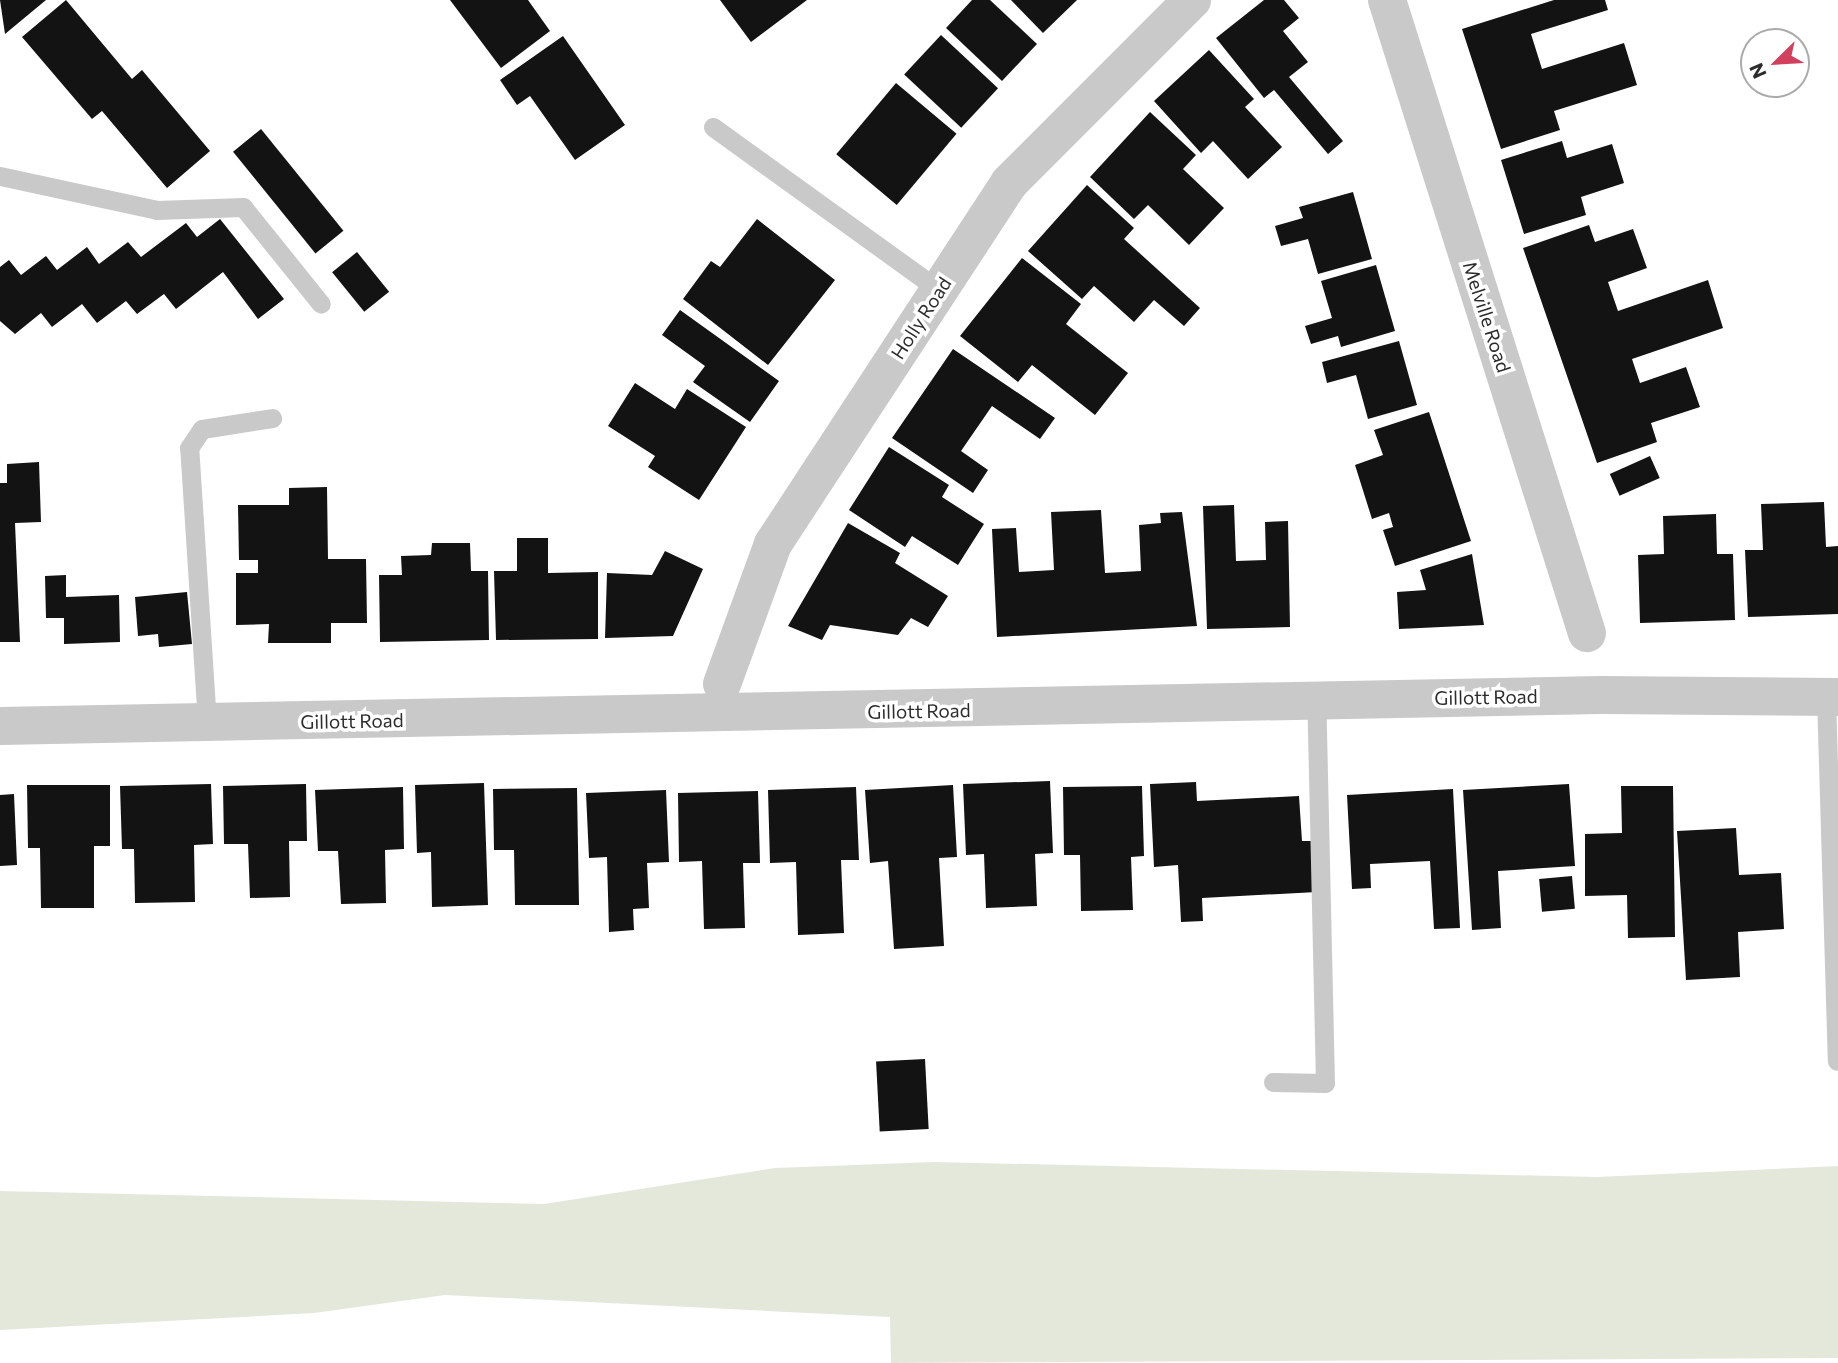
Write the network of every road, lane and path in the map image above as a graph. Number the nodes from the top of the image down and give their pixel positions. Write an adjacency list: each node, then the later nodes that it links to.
1 (1192, 0): 5 (street, Holly Road)
2 (1387, 0): 8 (street, Melville Road)
3 (713, 127): 5 (lane)
4 (0, 176): 6 (lane)
5 (939, 290): 9 (street, Holly Road)
6 (321, 304)
7 (272, 418): 12 (lane)
8 (1587, 633)
9 (722, 684)
10 (1832, 696): 11 (street, Gillott Road); 14 (lane)
11 (1316, 701): 12 (street, Gillott Road); 15 (lane)
12 (207, 723): 13 (street, Gillott Road)
13 (0, 726)
14 (1837, 1061)
15 (1273, 1083)

